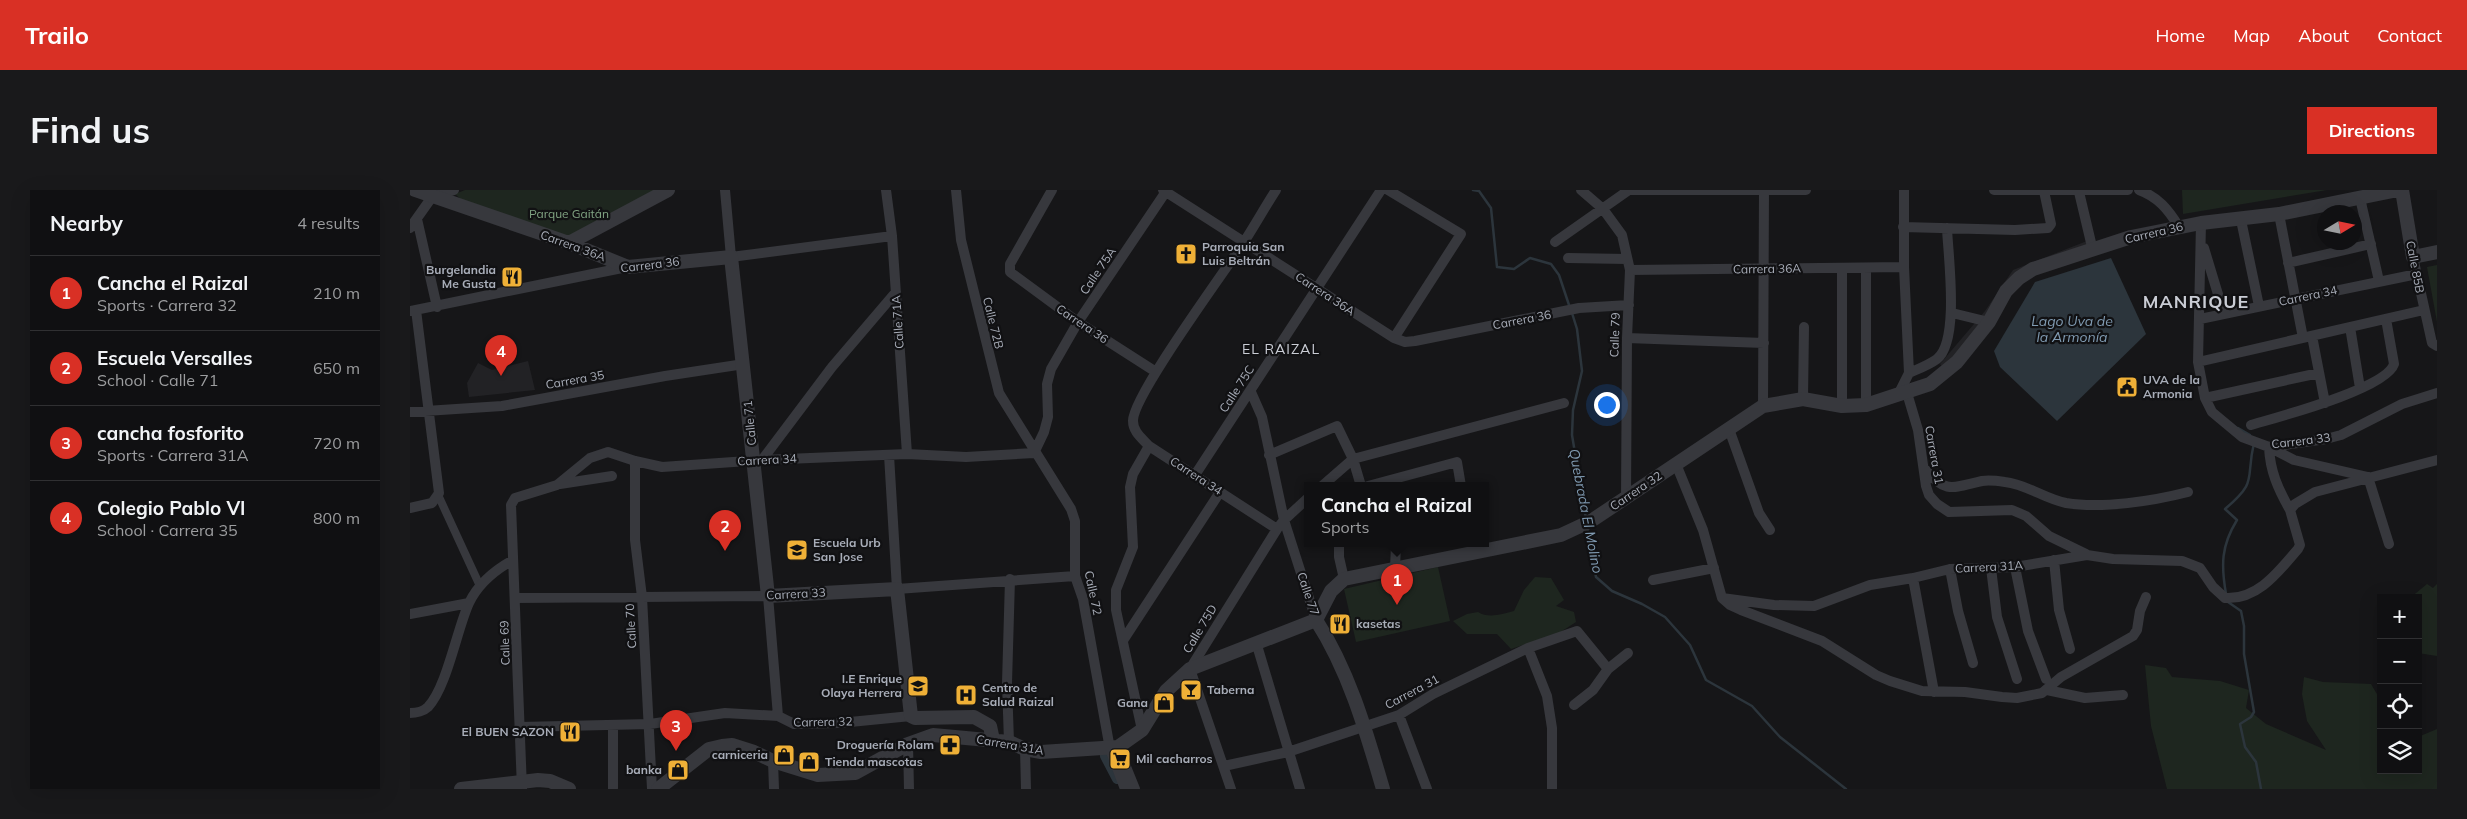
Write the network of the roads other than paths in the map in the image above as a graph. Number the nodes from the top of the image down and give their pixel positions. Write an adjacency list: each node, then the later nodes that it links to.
1 (415, 190): 25 (street, Carrera 36A)
2 (454, 190): 25 (street)
3 (668, 190): 40 (street)
4 (725, 190): 44 (street, Calle 71)
5 (886, 190): 36 (street, Calle 71A)
6 (956, 190): 102 (street, Calle 72B)
7 (1052, 190): 69 (street, Carrera 36)
8 (1276, 190): 38 (street)
9 (1381, 190): 57 (street, Calle 75C)
10 (1388, 190): 74 (street)
11 (1581, 190): 27 (street, Calle 79)
12 (1628, 190): 13 (street); 27 (street)
13 (1764, 190): 14 (street); 53 (street)
14 (1806, 190)
15 (1904, 190): 33 (street)
16 (1994, 190): 22 (street)
17 (2128, 190): 24 (street)
18 (2139, 190): 32 (street)
19 (2398, 190): 26 (street, Carrera 36)
20 (2402, 190): 45 (street, Calle 85B)
21 (1165, 191): 38 (street, Carrera 36A); 69 (street, Calle 75A)
22 (2044, 191): 23 (street); 35 (street)
23 (2068, 191): 24 (street)
24 (2079, 192): 42 (street)
25 (432, 197): 29 (street); 40 (street, Carrera 36A)
26 (2360, 198): 28 (street, Carrera 36); 41 (street)
27 (1603, 209): 39 (street); 47 (street, Calle 79)
28 (2279, 214): 30 (street, Carrera 36); 48 (street)
29 (417, 219): 34 (street); 62 (street)
30 (2241, 220): 31 (street, Carrera 36); 61 (street)
31 (2201, 223): 32 (street, Carrera 36); 37 (street)
32 (2179, 226): 42 (street, Carrera 36)
33 (1903, 227): 35 (street); 50 (street)
34 (410, 228)
35 (1946, 228): 65 (street)
36 (892, 236): 44 (street, Carrera 36); 58 (street, Calle 71A)
37 (2202, 239): 66 (street); 67 (street)
38 (1244, 242): 57 (street, Carrera 36A); 82 (street)
39 (1555, 242)
40 (569, 243): 49 (street, Carrera 36A)
41 (2371, 244): 48 (street); 56 (street)
42 (2093, 251): 70 (street, Carrera 36)
43 (2437, 252): 45 (street)
44 (731, 257): 49 (street, Carrera 36); 81 (street, Calle 71)
45 (2413, 257): 55 (street, Calle 85B)
46 (1568, 258): 47 (street)
47 (1628, 259): 54 (street, Calle 79)
48 (2288, 263): 59 (street)
49 (628, 267): 62 (street, Carrera 36)
50 (1904, 267): 52 (street, Carrera 36A); 83 (street)
51 (1842, 268): 52 (street, Carrera 36A); 53 (street, Carrera 36A); 95 (street)
52 (1866, 268): 93 (street)
53 (1764, 269): 54 (street, Carrera 36A); 77 (street)
54 (1630, 270): 60 (street, Calle 79)
55 (2416, 274): 56 (street, Carrera 34); 63 (street, Calle 85B)
56 (2379, 282): 59 (street, Carrera 34)
57 (1317, 289): 74 (street, Carrera 36A); 86 (street, Calle 75C)
58 (896, 292): 103 (street, Calle 71A); 107 (street)
59 (2295, 299): 61 (street, Carrera 34); 73 (street)
60 (1628, 305): 75 (street, Calle 79); 76 (street, Carrera 36)
61 (2259, 306): 66 (street, Carrera 34)
62 (437, 307): 64 (street, Carrera 36)
63 (2424, 310): 68 (street); 78 (street, Calle 85B)
64 (413, 311): 97 (street)
65 (1952, 313): 70 (street); 83 (street)
66 (2224, 314): 67 (street, Carrera 34)
67 (2200, 319): 80 (street)
68 (2386, 319): 72 (street); 85 (street)
69 (1078, 322): 82 (street, Carrera 36); 102 (street, Calle 75A)
70 (1988, 322): 79 (street, Carrera 36)
71 (1804, 327): 90 (street)
72 (2350, 327): 73 (street); 85 (street)
73 (2308, 337): 80 (street); 84 (street)
74 (1394, 338): 76 (street, Carrera 36A)
75 (1627, 338): 77 (street); 124 (street, Calle 79)
76 (1415, 341)
77 (1764, 343): 94 (street)
78 (2434, 345)
79 (1957, 362): 88 (street, Carrera 32)
80 (2198, 362): 89 (street)
81 (744, 364): 97 (street, Carrera 35); 107 (street, Calle 71)
82 (1156, 372): 100 (street, Carrera 34)
83 (1909, 373): 88 (street)
84 (2319, 373): 89 (street); 92 (street)
85 (2360, 388): 92 (street)
86 (1251, 392): 105 (street, Calle 77); 112 (street, Calle 75C)
87 (2437, 393): 101 (street, Carrera 33)
88 (1902, 394): 93 (street, Carrera 32); 111 (street, Carrera 31)
89 (2205, 398): 101 (street, Carrera 33)
90 (1803, 399): 94 (street, Carrera 32); 95 (street, Carrera 32)
91 (1564, 403): 106 (street)
92 (2326, 403): 98 (street)
93 (1866, 405): 95 (street, Carrera 32)
94 (1763, 406): 99 (street, Carrera 32)
95 (1842, 406)
96 (410, 412): 97 (street, Carrera 35)
97 (430, 412): 122 (street)
98 (2251, 425)
99 (1729, 429): 110 (street, Carrera 32); 130 (street)
100 (1149, 446): 112 (street, Carrera 34); 160 (street)
101 (2269, 447): 114 (street); 127 (street)
102 (1034, 453): 103 (street, Carrera 34); 145 (street, Calle 72)
103 (908, 454): 104 (street, Carrera 34)
104 (889, 455): 107 (street, Carrera 34); 151 (street)
105 (1270, 455): 106 (street); 128 (street, Calle 77)
106 (1353, 459): 115 (street); 116 (street)
107 (758, 460): 109 (street, Carrera 34); 152 (street, Calle 71)
108 (2437, 460): 114 (street)
109 (635, 462): 119 (street, Carrera 34); 153 (street, Calle 70)
110 (1676, 464): 124 (street, Carrera 32); 141 (street)
111 (1924, 469): 121 (street); 137 (street, Carrera 31)
112 (1195, 475): 120 (street, Carrera 34)
113 (612, 476): 119 (street)
114 (2368, 477): 127 (street); 131 (street)
115 (1327, 482)
116 (1360, 482)
117 (1396, 482): 118 (street)
118 (1460, 482)
119 (557, 485): 123 (street, Carrera 34)
120 (1220, 492): 129 (street, Carrera 34); 160 (street)
121 (2188, 492)
122 (438, 498): 126 (street); 150 (street)
123 (515, 498): 138 (street, Calle 69)
124 (1626, 499): 132 (street, Carrera 32)
125 (1304, 502): 128 (street)
126 (410, 508)
127 (2290, 510): 137 (street, Carrera 31A)
128 (1284, 520): 129 (street, Calle 75D); 159 (street, Calle 77)
129 (1277, 529): 166 (street, Calle 75D)
130 (1770, 530)
131 (2389, 544)
132 (1489, 546)
133 (1339, 547): 148 (street)
134 (1396, 547): 143 (street)
135 (1485, 547): 136 (street, Carrera 32)
136 (1472, 549): 143 (street, Carrera 32)
137 (2087, 554): 139 (street, Carrera 31A)
138 (513, 560): 150 (street); 155 (street, Calle 69)
139 (2054, 560): 140 (street, Carrera 31A); 163 (street)
140 (2015, 567): 142 (street, Carrera 31A); 168 (street)
141 (1714, 568): 149 (street); 156 (street)
142 (1991, 568): 144 (street, Carrera 31A); 169 (street)
143 (1395, 569): 148 (street, Carrera 32)
144 (1950, 569): 146 (street, Carrera 31A); 165 (street)
145 (1075, 576): 147 (street, Carrera 33); 186 (street, Calle 72)
146 (1914, 578): 156 (street, Carrera 31A); 171 (street)
147 (1010, 579): 151 (street, Carrera 33); 184 (street)
148 (1344, 579): 159 (street)
149 (1653, 580)
150 (480, 586): 157 (street)
151 (897, 589): 152 (street, Carrera 33); 177 (street)
152 (768, 596): 153 (street, Carrera 33); 176 (street, Calle 71)
153 (642, 597): 155 (street, Carrera 33); 178 (street, Calle 70)
154 (2146, 597): 170 (street)
155 (516, 598): 180 (street, Calle 69)
156 (1722, 598): 171 (street)
157 (469, 603): 158 (street); 174 (street)
158 (410, 614)
159 (1316, 620): 161 (street); 181 (street, Calle 77)
160 (1124, 639): 182 (street)
161 (1256, 642): 166 (street); 188 (street)
162 (1528, 648): 167 (street, Carrera 31); 175 (street, Carrera 31); 206 (street)
163 (2070, 649)
164 (1628, 653): 167 (street)
165 (1973, 662)
166 (1190, 669): 182 (street); 190 (street, Calle 75D)
167 (1608, 670): 173 (street)
168 (2046, 678)
169 (2017, 679)
170 (2047, 690): 171 (street); 172 (street)
171 (1934, 692)
172 (2123, 694)
173 (1574, 705)
174 (410, 713)
175 (1399, 715): 181 (street, Carrera 31); 205 (street)
176 (778, 716): 177 (street, Carrera 32); 178 (street, Carrera 32)
177 (911, 716): 183 (street, Carrera 32)
178 (650, 724): 179 (street, Carrera 32); 195 (street, Calle 70)
179 (613, 725): 180 (street, Carrera 32); 192 (street)
180 (520, 727): 191 (street, Calle 69)
181 (1365, 728): 188 (street, Carrera 31); 204 (street, Calle 77)
182 (1142, 730): 186 (street)
183 (992, 740): 184 (street, Carrera 31A); 185 (street, Carrera 31A)
184 (1009, 742): 187 (street, Carrera 31A)
185 (908, 744): 189 (street, Carrera 31A); 198 (street)
186 (1114, 748): 187 (street, Carrera 31A); 200 (street); 201 (street, Calle 72)
187 (1025, 749): 199 (street)
188 (1288, 752): 190 (street, Carrera 31); 203 (street)
189 (773, 761): 196 (street, Carrera 31A); 197 (street)
190 (1224, 766): 202 (street, Calle 75D)
191 (522, 786): 193 (street); 194 (street)
192 (613, 788)
193 (461, 789)
194 (568, 789)
195 (652, 789)
196 (658, 789)
197 (774, 789)
198 (909, 789)
199 (1026, 789)
200 (1125, 789)
201 (1136, 789)
202 (1231, 789)
203 (1300, 789)
204 (1383, 789)
205 (1428, 789)
206 (1552, 789)

